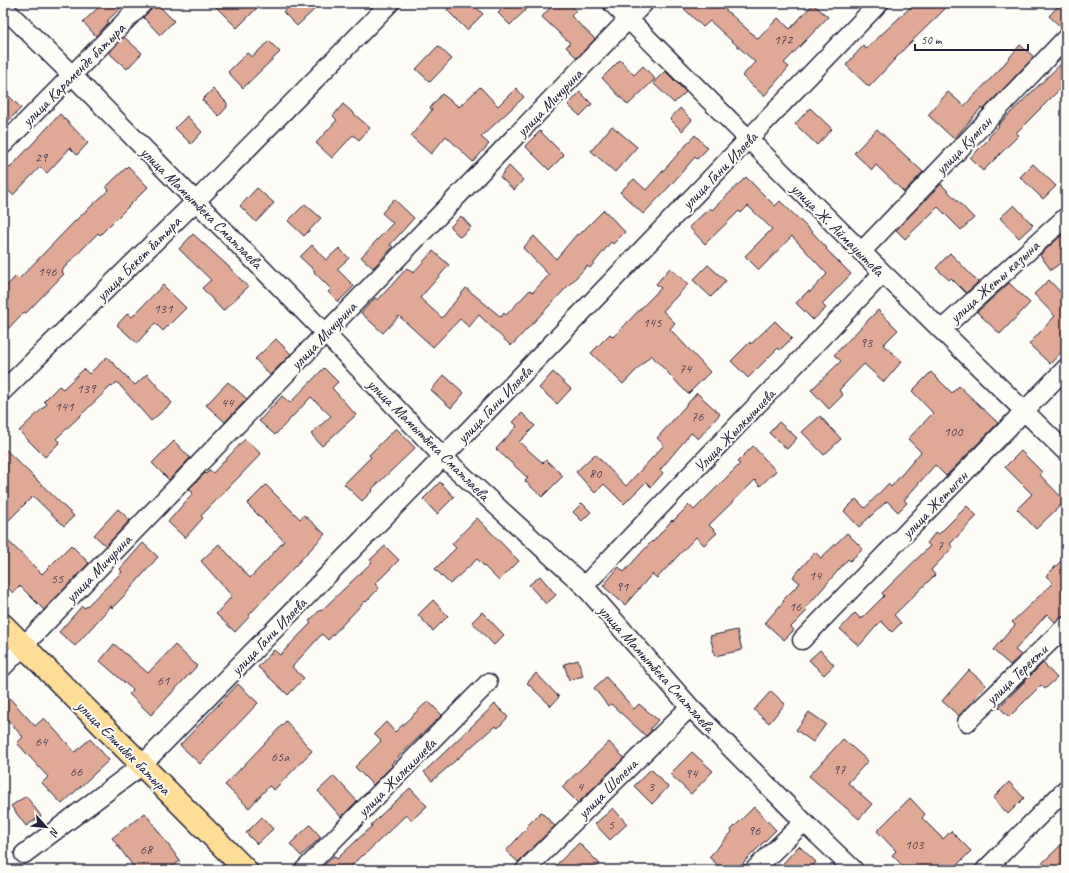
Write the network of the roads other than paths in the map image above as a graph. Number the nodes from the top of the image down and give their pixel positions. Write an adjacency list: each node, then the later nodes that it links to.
1 (143, 3): 9 (street, улица Караменде батыра)
2 (390, 3): 12 (street, улица Бекет батыра)
3 (612, 3): 7 (street, улица Ж. Аймауытова)
4 (644, 3): 7 (street, улица Мичурина)
5 (879, 3): 10 (street, улица Гани Иляева)
6 (3, 7): 9 (street, улица Мамытбека Сматлаева)
7 (628, 19): 10 (street, улица Ж. Аймауытова); 17 (street, улица Мичурина)
8 (1066, 38): 14 (street, улица Кумган)
9 (72, 75): 11 (street, улица Караменде батыра); 12 (street, улица Мамытбека Сматлаева)
10 (749, 139): 14 (street, улица Ж. Аймауытова); 22 (street, улица Гани Иляева)
11 (3, 145)
12 (196, 201): 17 (street, улица Мамытбека Сматлаева); 19 (street, улица Бекет батыра)
13 (1066, 217): 16 (street, улица Жеты казына)
14 (861, 252): 15 (street, улица Ж. Аймауытова)
15 (882, 274): 16 (street, улица Ж. Аймауытова); 23 (street, Улица Жылкышиева)
16 (941, 330): 20 (street, улица Ж. Аймауытова)
17 (325, 333): 22 (street, улица Мамытбека Сматлаева); 27 (street, улица Мичурина)
18 (1066, 368): 20 (street, улица Жетыген)
19 (3, 391)
20 (1024, 411): 21 (street, улица Ж. Аймауытова); 26 (street, улица Жетыген)
21 (1066, 452)
22 (442, 457): 23 (street, улица Мамытбека Сматлаева); 32 (street, улица Гани Иляева)
23 (584, 586): 30 (street, улица Мамытбека Сматлаева)
24 (3, 625): 27 (main road, улица Елшибек батыра)
25 (1066, 626): 31 (street, улица Теректи)
26 (802, 640)
27 (24, 645): 28 (street, улица Мичурина); 32 (main road, улица Елшибек батыра)
28 (3, 667)
29 (488, 683): 37 (street, улица Жилкишиева)
30 (690, 707): 34 (street, улица Мамытбека Сматлаева); 38 (street, улица Шопена)
31 (966, 722)
32 (142, 765): 35 (street, улица Гани Иляева); 36 (main road, улица Елшибек батыра)
33 (1066, 788): 41 (street)
34 (804, 822): 39 (street); 40 (street, улица Мамытбека Сматлаева)
35 (24, 854)
36 (243, 869)
37 (304, 870)
38 (524, 870)
39 (754, 870)
40 (854, 870)
41 (985, 870)

